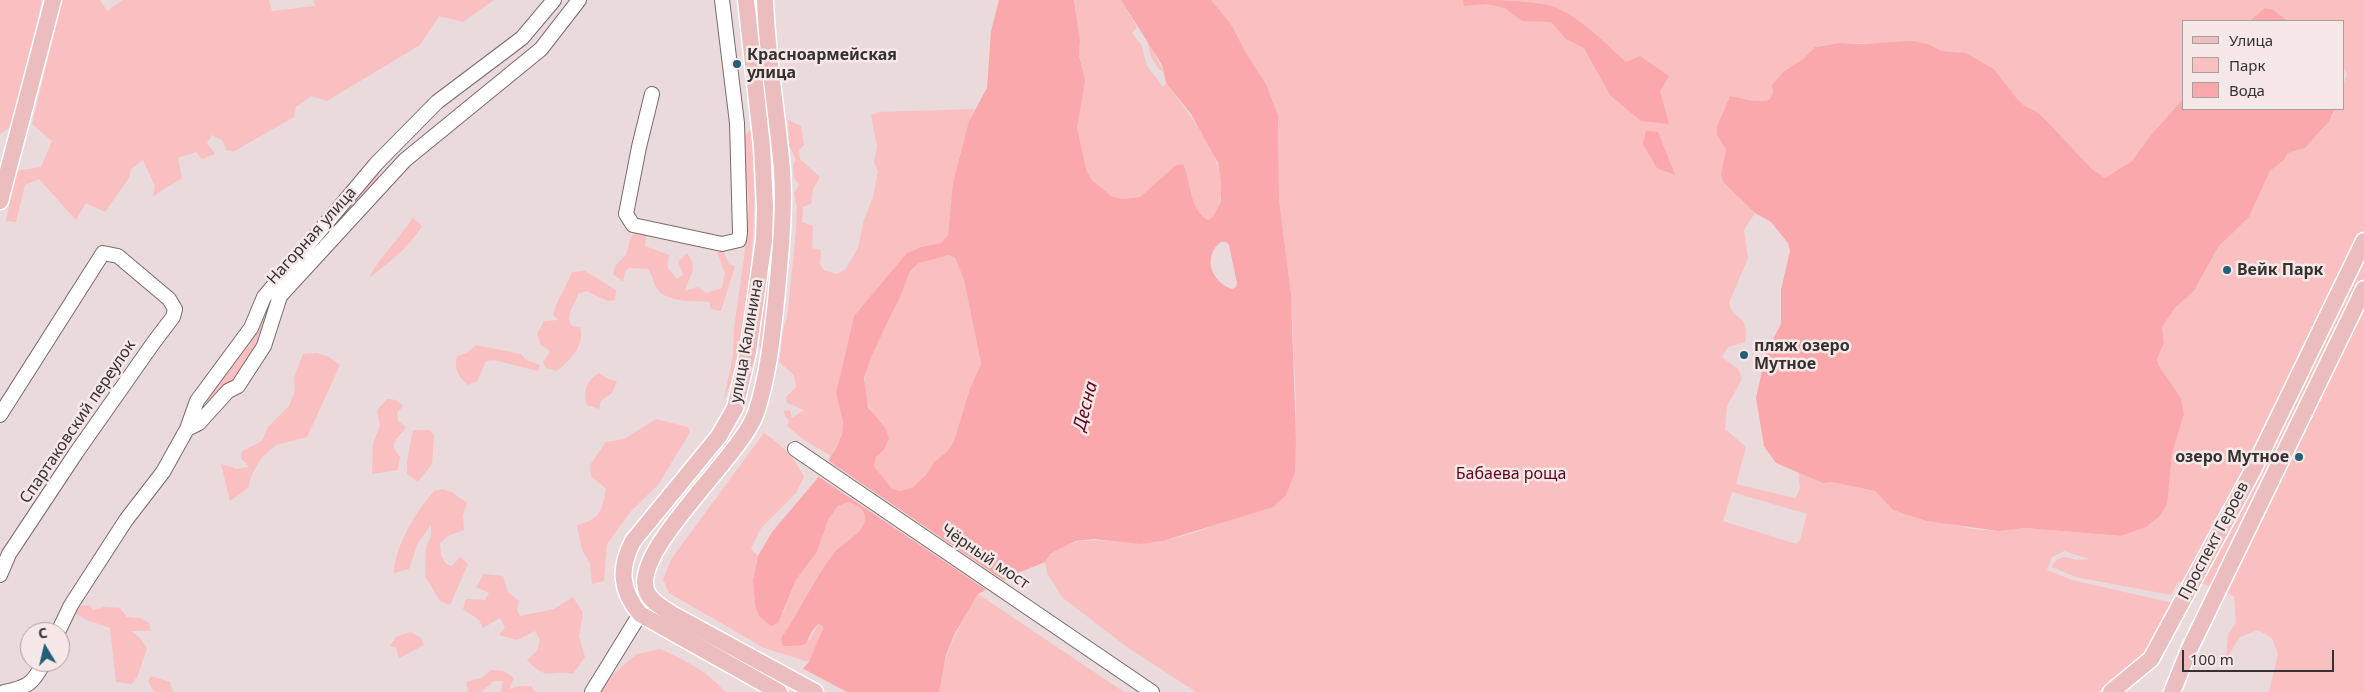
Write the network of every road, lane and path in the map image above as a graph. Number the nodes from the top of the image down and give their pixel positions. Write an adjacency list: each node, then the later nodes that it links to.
1 (53, 0): 8 (main road)
2 (554, 0): 12 (street)
3 (579, 0): 12 (street, Нагорная улица)
4 (722, 0): 7 (street)
5 (746, 0): 15 (main road, улица Калинина)
6 (765, 0): 21 (main road, улица Калинина)
7 (652, 94)
8 (0, 201)
9 (2364, 241): 23 (main road, Проспект Героев)
10 (2364, 289): 24 (main road, Проспект Героев)
11 (0, 415): 14 (street, Спартаковский переулок)
12 (187, 429): 16 (street, Нагорная улица)
13 (797, 450): 22 (street, Чёрный мост)
14 (0, 575)
15 (640, 614): 19 (street); 20 (main road, улица Калинина)
16 (62, 622)
17 (39, 672): 18 (street)
18 (4, 692)
19 (592, 692)
20 (779, 692)
21 (815, 692)
22 (1152, 692)
23 (2111, 692)
24 (2172, 692)

